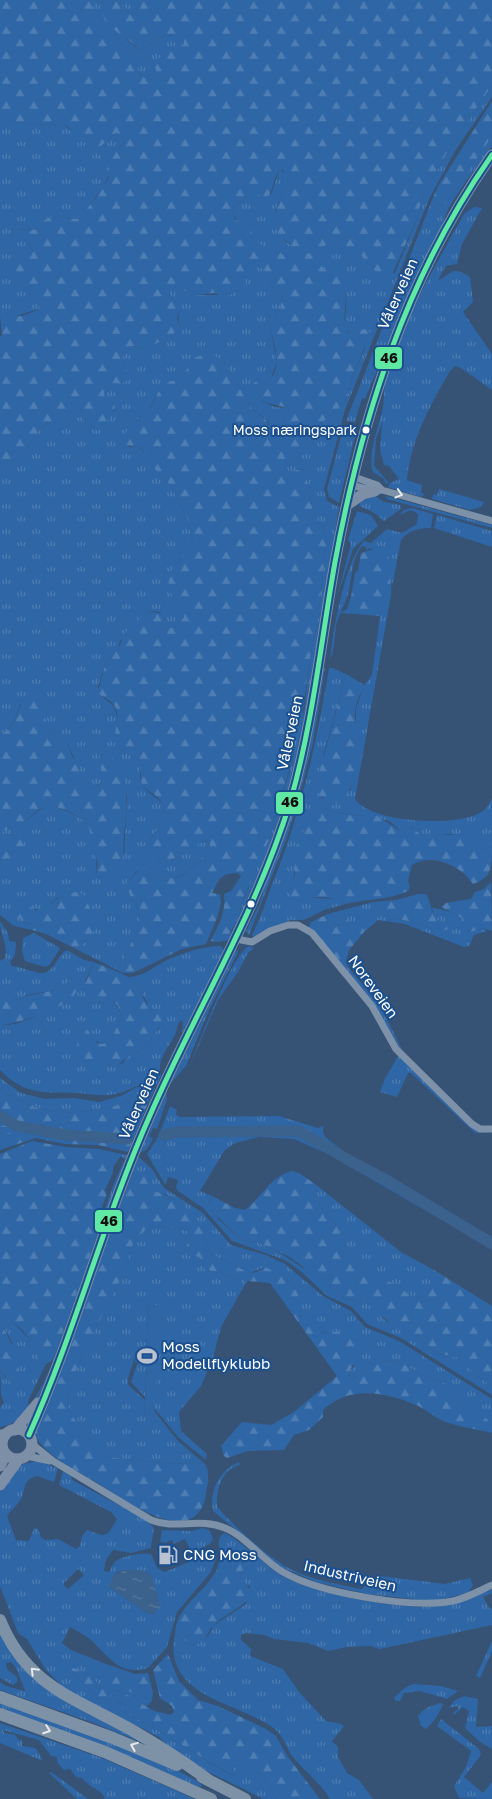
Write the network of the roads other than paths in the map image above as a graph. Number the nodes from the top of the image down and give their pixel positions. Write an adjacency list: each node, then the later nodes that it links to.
1 (492, 154): 2 (main road, Vålerveien)
2 (353, 481): 3 (street); 4 (main road, Vålerveien)
3 (378, 490): 4 (main road); 5 (street, one-way to 5)
4 (347, 505): 6 (main road, Vålerveien)
5 (492, 522)
6 (236, 939): 7 (street, Noreveien); 8 (main road, Vålerveien)
7 (492, 1129)
8 (46, 1392): 9 (main road, Vålerveien); 10 (main road, Vålerveien)
9 (8, 1432): 10 (main road); 11 (main road)
10 (31, 1440): 12 (main road); 13 (street, Industriveien)
11 (3, 1448): 12 (main road); 14 (main road)
12 (22, 1458): 13 (street, Industriveien); 15 (main road)
13 (53, 1461): 16 (street, Industriveien)
14 (0, 1466)
15 (0, 1485)
16 (492, 1585)
17 (0, 1620): 20 (highway, one-way to 17)
18 (0, 1697): 20 (highway, one-way to 18)
19 (0, 1714): 21 (highway, one-way to 21)
20 (210, 1781): 22 (highway)
21 (211, 1799)
22 (245, 1799)

